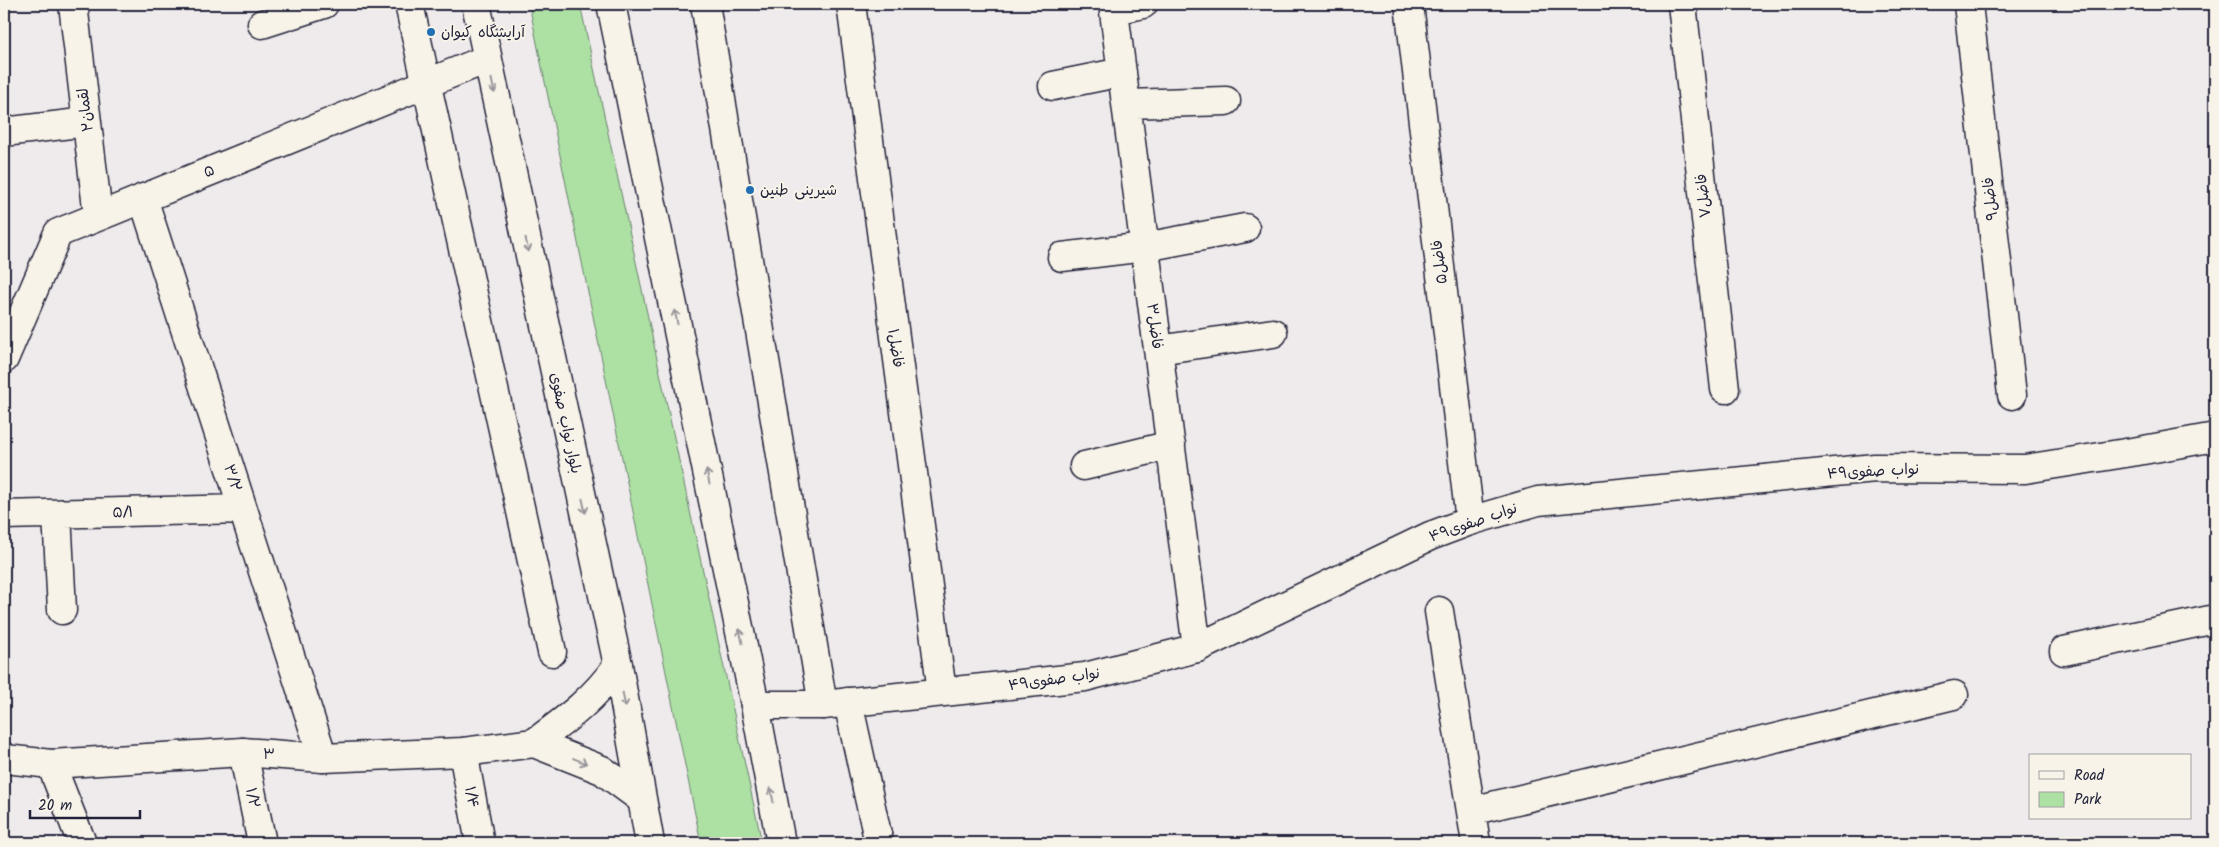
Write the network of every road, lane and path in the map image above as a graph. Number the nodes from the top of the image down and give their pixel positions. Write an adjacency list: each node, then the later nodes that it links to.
1 (73, 4): 20 (street, ۲لقمان)
2 (324, 4): 13 (street)
3 (409, 4): 16 (street)
4 (476, 4): 14 (street, بلوار نواب صفوی)
5 (611, 4): 50 (street, one-way to 5)
6 (705, 4): 49 (street)
7 (851, 4): 47 (street, ۱فاضل)
8 (1143, 4): 12 (street)
9 (1409, 4): 39 (street, ۵فاضل)
10 (1682, 4): 31 (street, ۷فاضل)
11 (1968, 4): 32 (street, ۹فاضل)
12 (1114, 7): 15 (street, ۳فاضل)
13 (262, 24)
14 (487, 59): 16 (street, ۵); 46 (street, بلوار نواب صفوی, one-way to 46)
15 (1122, 72): 17 (street); 19 (street, ۳فاضل)
16 (428, 83): 22 (street, ۵); 45 (street)
17 (1053, 86)
18 (1226, 101): 19 (street)
19 (1126, 104): 25 (street, ۳فاضل)
20 (87, 122): 21 (street); 23 (street, ۲لقمان)
21 (4, 132)
22 (143, 198): 23 (street, ۵); 36 (street, ۳/۲)
23 (98, 216): 27 (street, ۵)
24 (1245, 228): 25 (street)
25 (1145, 247): 26 (street); 29 (street, ۳فاضل)
26 (1062, 257)
27 (14, 312): 30 (street, ۵)
28 (1273, 333): 29 (street)
29 (1158, 350): 34 (street, ۳فاضل)
30 (4, 359)
31 (1725, 389)
32 (2012, 395)
33 (2215, 437): 39 (street, ۴۹نواب صفوی)
34 (1171, 445): 35 (street); 43 (street, ۳فاضل)
35 (1084, 466)
36 (243, 509): 37 (street, ۵/۱); 55 (street, ۳/۲)
37 (57, 514): 38 (street, ۵/۱); 40 (street)
38 (4, 515)
39 (1470, 521): 43 (street, ۴۹نواب صفوی)
40 (62, 610)
41 (1439, 611): 58 (street)
42 (2215, 619): 44 (street)
43 (1197, 648): 47 (street, ۴۹نواب صفوی)
44 (2064, 651)
45 (552, 652)
46 (618, 665): 51 (street); 57 (street, بلوار نواب صفوی, one-way to 57)
47 (942, 692): 49 (street, ۴۹نواب صفوی)
48 (1954, 695): 58 (street)
49 (836, 703): 50 (street, ۴۹نواب صفوی); 64 (street)
50 (755, 705): 63 (street, one-way to 50)
51 (534, 743): 53 (street, ۳); 57 (street, ۳, one-way to 57)
52 (243, 752): 55 (street, ۳); 56 (street, ۳); 60 (street, ۱/۲)
53 (463, 752): 55 (street, ۳); 61 (street, ۱/۴)
54 (4, 757): 56 (street, ۳)
55 (323, 758)
56 (51, 764): 59 (street)
57 (640, 798): 62 (street, بلوار نواب صفوی)
58 (1471, 812): 65 (street)
59 (82, 843)
60 (262, 843)
61 (480, 843)
62 (650, 843)
63 (781, 843)
64 (879, 843)
65 (1476, 843)

